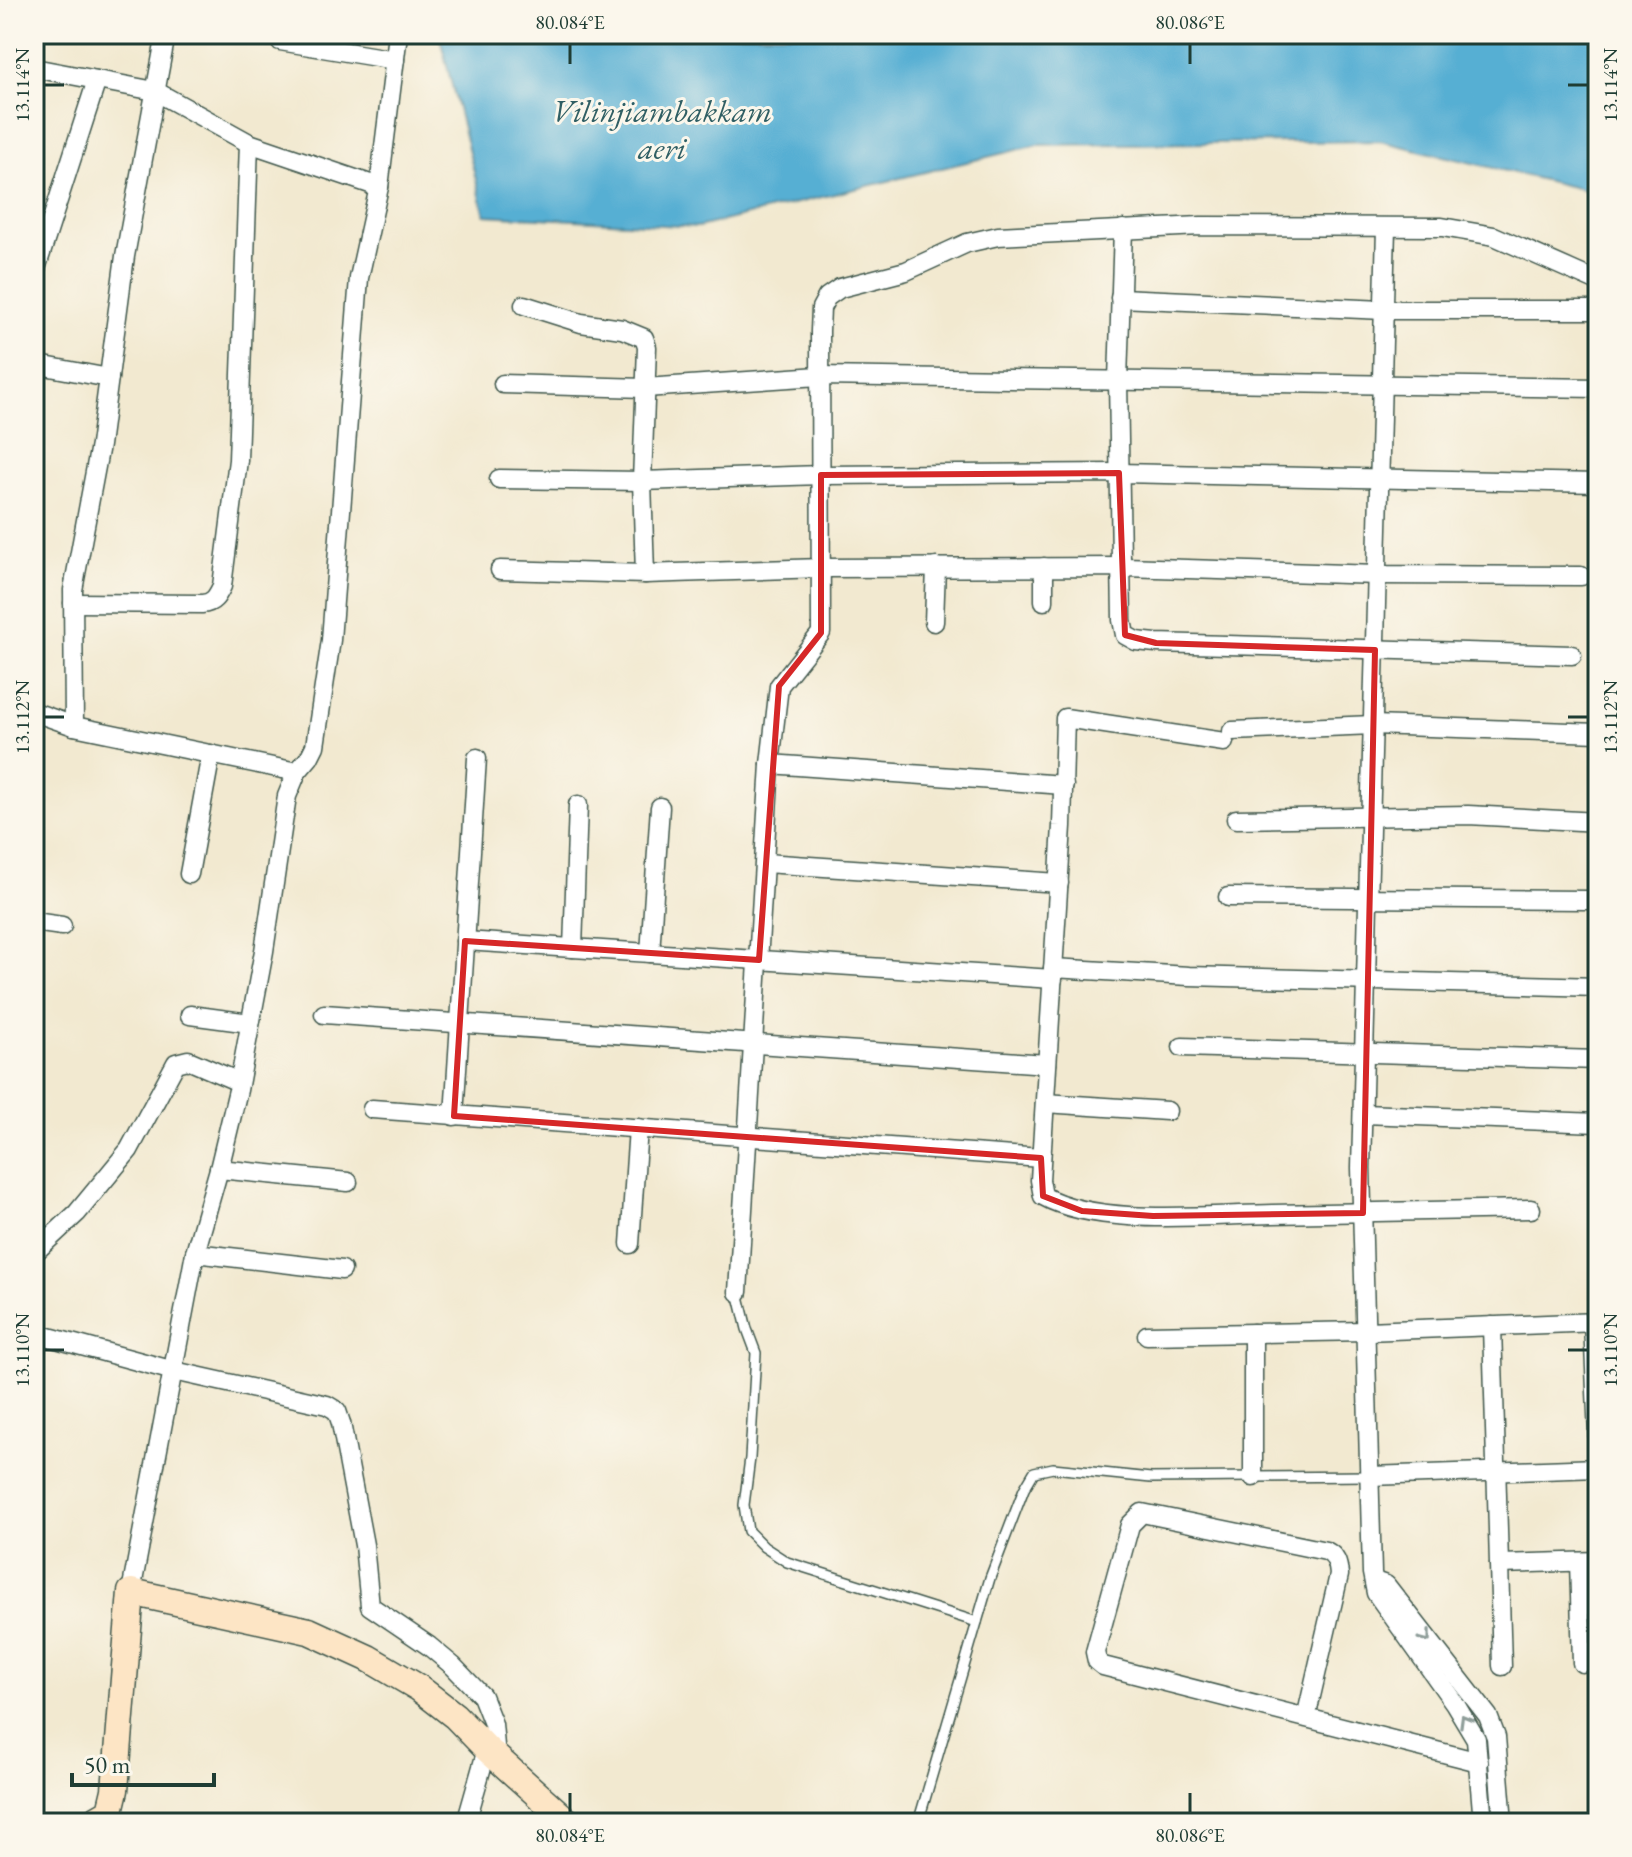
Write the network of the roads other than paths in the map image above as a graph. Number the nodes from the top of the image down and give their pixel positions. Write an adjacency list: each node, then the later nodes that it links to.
1 (166, 34): 7 (street)
2 (398, 34): 4 (street)
3 (280, 41): 4 (street)
4 (395, 60): 9 (street)
5 (34, 68): 6 (street)
6 (97, 80): 7 (street); 12 (street)
7 (155, 91): 8 (street); 20 (street)
8 (249, 143): 9 (street); 41 (street)
9 (379, 187): 52 (street)
10 (1386, 228): 11 (street); 13 (street); 16 (street)
11 (1123, 229): 14 (street); 19 (street)
12 (34, 275)
13 (1598, 282)
14 (1120, 298): 16 (street); 21 (street)
15 (524, 305): 24 (street)
16 (1384, 310): 17 (street); 23 (street)
17 (1598, 310)
18 (34, 364): 20 (street)
19 (819, 376): 21 (street); 24 (street); 27 (street)
20 (109, 378): 41 (street)
21 (1118, 380): 23 (street); 26 (street)
22 (503, 384): 24 (street)
23 (1382, 385): 25 (street); 28 (street)
24 (645, 388): 30 (street)
25 (1598, 388)
26 (1119, 473): 27 (street); 28 (street); 34 (street)
27 (821, 475): 30 (street); 35 (street)
28 (1380, 478): 31 (street); 38 (street)
29 (499, 479): 30 (street)
30 (642, 481): 37 (street)
31 (1598, 483)
32 (936, 567): 33 (street); 35 (street); 42 (street)
33 (1044, 567): 34 (street); 40 (street)
34 (1122, 567): 38 (street); 43 (street)
35 (822, 568): 37 (street); 51 (street)
36 (500, 570): 37 (street)
37 (645, 574)
38 (1377, 575): 39 (street); 43 (street)
39 (1581, 576)
40 (1044, 601)
41 (73, 603): 47 (street)
42 (934, 622)
43 (1375, 650): 44 (street); 46 (street)
44 (1572, 655)
45 (34, 712): 47 (street)
46 (1373, 725): 48 (street); 53 (street); 56 (street)
47 (74, 726): 49 (street)
48 (1598, 733)
49 (211, 754): 52 (street); 60 (street)
50 (477, 758): 67 (street)
51 (770, 764): 53 (street); 59 (street)
52 (297, 772): 76 (street)
53 (1064, 785): 61 (street)
54 (578, 805): 68 (street)
55 (660, 807): 69 (street)
56 (1371, 817): 57 (street); 58 (street); 63 (street)
57 (1236, 819)
58 (1598, 822)
59 (765, 863): 61 (street); 70 (street)
60 (189, 874)
61 (1059, 883): 71 (street)
62 (1228, 897): 63 (street)
63 (1368, 897): 64 (street); 72 (street)
64 (1587, 900)
65 (34, 922): 66 (street)
66 (62, 926)
67 (465, 941): 68 (street); 77 (street)
68 (573, 948): 69 (street)
69 (650, 953): 70 (street)
70 (759, 960): 71 (street); 78 (street)
71 (1053, 974): 72 (street); 82 (street)
72 (1366, 981): 73 (street); 80 (street)
73 (1598, 987)
74 (324, 1014): 77 (street)
75 (190, 1015): 76 (street)
76 (250, 1023): 83 (street)
77 (460, 1023): 78 (street); 88 (street)
78 (753, 1043): 82 (street); 91 (street)
79 (1182, 1047): 80 (street)
80 (1364, 1052): 81 (street); 87 (street)
81 (1598, 1060)
82 (1047, 1064): 84 (street)
83 (239, 1082): 93 (street); 98 (street)
84 (1045, 1103): 86 (street); 92 (street)
85 (372, 1109): 88 (street)
86 (1167, 1111)
87 (1363, 1114): 89 (street); 96 (street)
88 (454, 1116): 90 (street)
89 (1598, 1123)
90 (638, 1128): 91 (street); 97 (street)
91 (748, 1136): 92 (street); 101 (street)
92 (1041, 1158): 96 (street)
93 (219, 1169): 94 (street); 99 (street)
94 (348, 1182)
95 (1531, 1209): 96 (street)
96 (1363, 1213): 104 (street)
97 (630, 1244)
98 (34, 1253)
99 (195, 1253): 100 (street); 108 (street)
100 (342, 1270)
101 (738, 1292): 120 (lane)
102 (1596, 1322): 103 (street); 109 (street)
103 (1492, 1326): 104 (street); 111 (street)
104 (1366, 1331): 106 (street); 112 (street)
105 (34, 1333): 108 (street)
106 (1253, 1333): 107 (street); 113 (street)
107 (1147, 1335)
108 (174, 1371): 119 (street); 125 (street)
109 (1598, 1436)
110 (1598, 1468): 111 (street)
111 (1496, 1472): 112 (street); 116 (street)
112 (1370, 1476): 113 (lane); 118 (street)
113 (1253, 1477): 120 (lane)
114 (1598, 1561): 115 (street)
115 (1579, 1562): 116 (street); 121 (street)
116 (1499, 1564): 123 (street)
117 (1339, 1575): 118 (street); 124 (street); 124 (street)
118 (1373, 1577): 126 (street, one-way to 118); 132 (street, one-way to 132)
119 (131, 1592): 125 (street); 127 (street)
120 (977, 1622): 130 (lane)
121 (1590, 1642): 122 (street)
122 (1582, 1663)
123 (1502, 1666)
124 (1306, 1718): 126 (street)
125 (491, 1753): 128 (street); 129 (street)
126 (1479, 1762): 131 (street)
127 (102, 1819)
128 (466, 1823)
129 (569, 1823)
130 (918, 1823)
131 (1483, 1823)
132 (1503, 1823)

